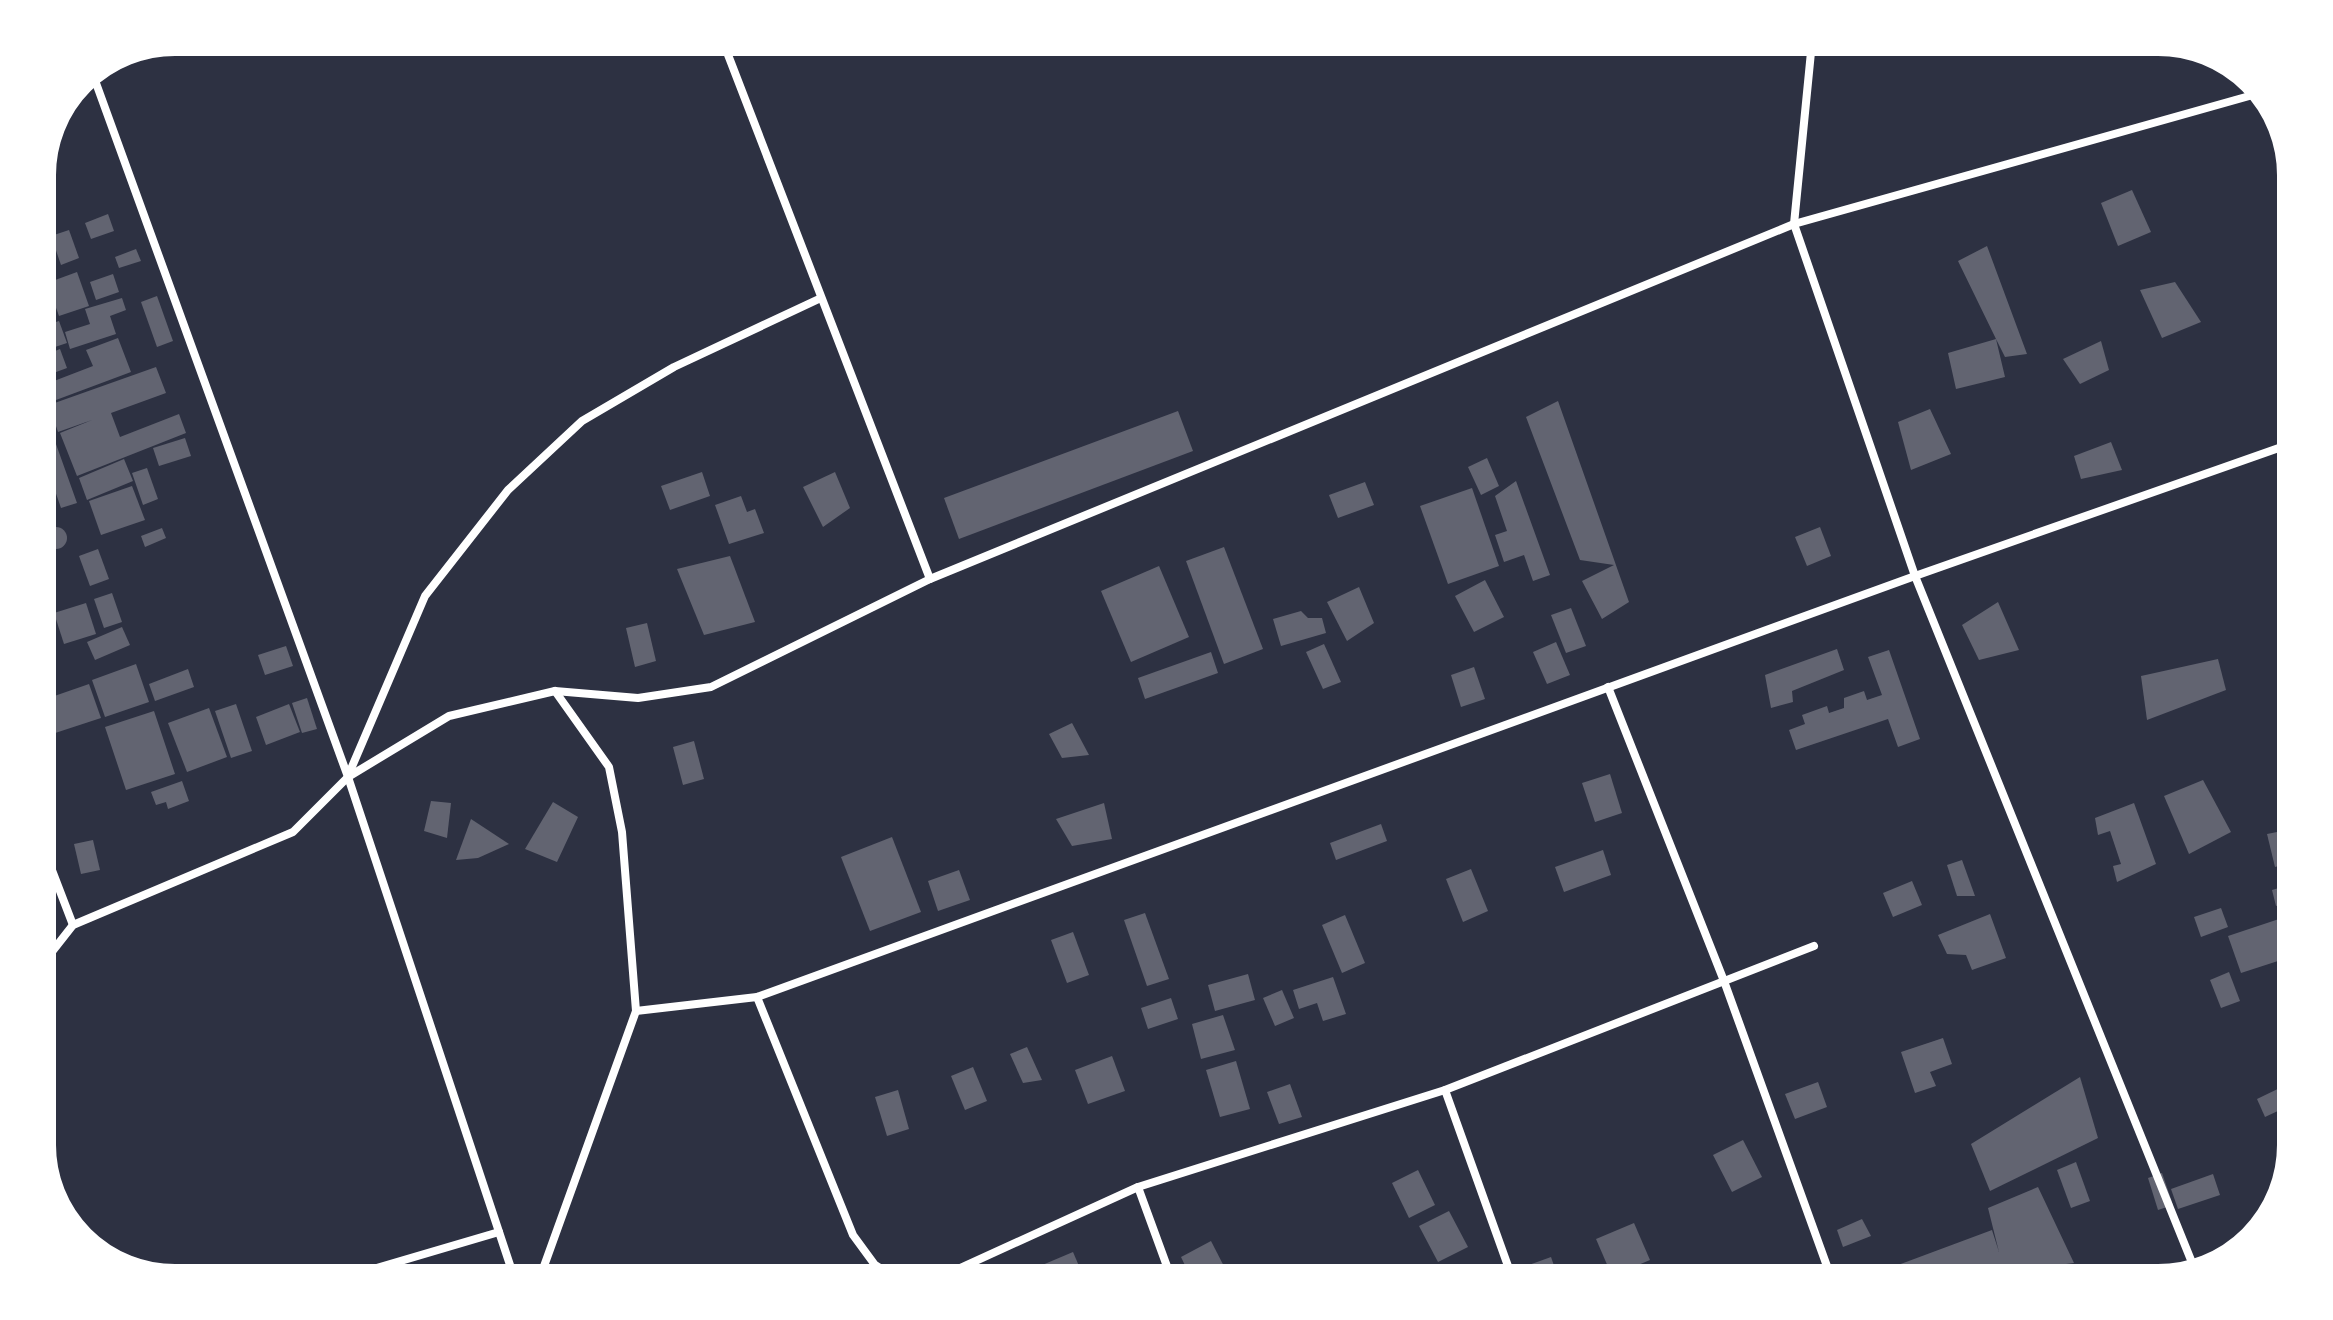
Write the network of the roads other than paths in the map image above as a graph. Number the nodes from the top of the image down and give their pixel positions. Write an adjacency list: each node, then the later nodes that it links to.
1 (728, 54): 6 (street)
2 (1811, 54): 5 (street)
3 (96, 83): 12 (street)
4 (2250, 96): 5 (street)
5 (1794, 224): 8 (street); 9 (street)
6 (821, 298): 9 (street); 12 (street)
7 (2279, 448): 8 (street)
8 (1915, 576): 10 (street); 23 (street)
9 (930, 579): 11 (street)
10 (1608, 687): 17 (street); 18 (street)
11 (555, 691): 12 (street); 19 (street)
12 (348, 777): 14 (street); 22 (street)
13 (54, 875): 14 (street)
14 (73, 925): 16 (street)
15 (1814, 946): 17 (street)
16 (54, 949)
17 (1724, 981): 20 (street); 31 (street)
18 (757, 997): 19 (street); 27 (street)
19 (636, 1011): 26 (street)
20 (1445, 1090): 21 (street); 30 (street)
21 (1138, 1187): 28 (street); 29 (street)
22 (499, 1232): 24 (street); 25 (street)
23 (2191, 1261)
24 (384, 1266)
25 (510, 1266)
26 (544, 1266)
27 (877, 1266)
28 (965, 1266)
29 (1167, 1266)
30 (1508, 1266)
31 (1827, 1266)

